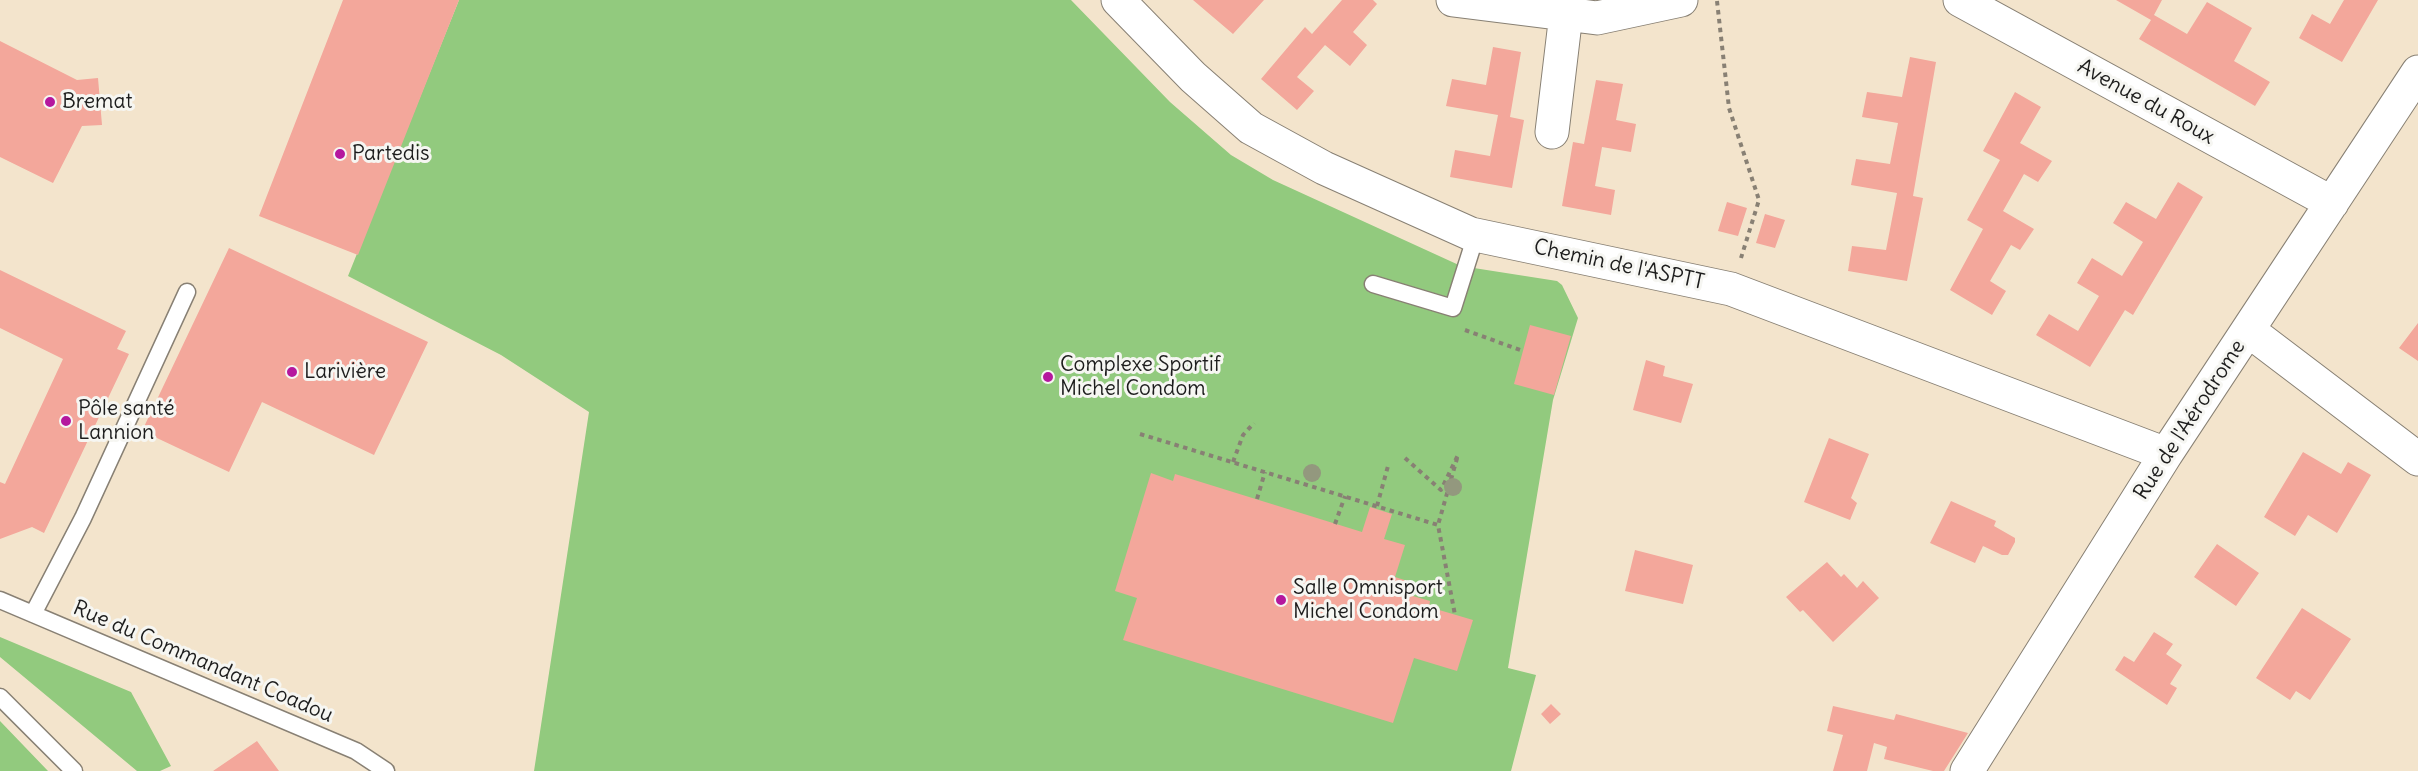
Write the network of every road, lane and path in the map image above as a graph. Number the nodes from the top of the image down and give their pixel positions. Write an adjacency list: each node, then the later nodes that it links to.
1 (1118, 0): 10 (street, Chemin de l'ASPTT)
2 (1453, 0): 6 (street)
3 (1681, 0): 6 (street)
4 (1717, 0): 12 (path)
5 (1960, 0): 9 (street, Avenue du Roux)
6 (1566, 14): 8 (street)
7 (2418, 72): 9 (street, Rue de l'Aérodrome)
8 (1552, 132)
9 (2332, 203): 15 (street, Rue de l'Aérodrome)
10 (1476, 235): 11 (lane); 12 (street, Chemin de l'ASPTT)
11 (1372, 284)
12 (1731, 289): 19 (street, Chemin de l'ASPTT)
13 (187, 292): 31 (lane)
14 (1458, 328): 16 (path)
15 (2248, 330): 19 (street, Rue de l'Aérodrome); 21 (street)
16 (1523, 351)
17 (1254, 423): 22 (path)
18 (1140, 434): 22 (path)
19 (2166, 454): 36 (street, Rue de l'Aérodrome)
20 (1405, 458): 29 (path)
21 (2418, 459)
22 (1233, 462): 24 (path)
23 (1388, 466): 27 (path)
24 (1265, 472): 25 (path); 26 (path)
25 (1345, 496): 27 (path); 28 (path)
26 (1257, 499)
27 (1377, 506): 29 (path)
28 (1335, 524)
29 (1438, 525): 32 (path)
30 (0, 600): 31 (lane, Rue du Commandant Coadou)
31 (33, 614): 35 (lane, Rue du Commandant Coadou)
32 (1455, 615)
33 (0, 696): 34 (lane)
34 (74, 771)
35 (386, 771)
36 (1967, 771)

